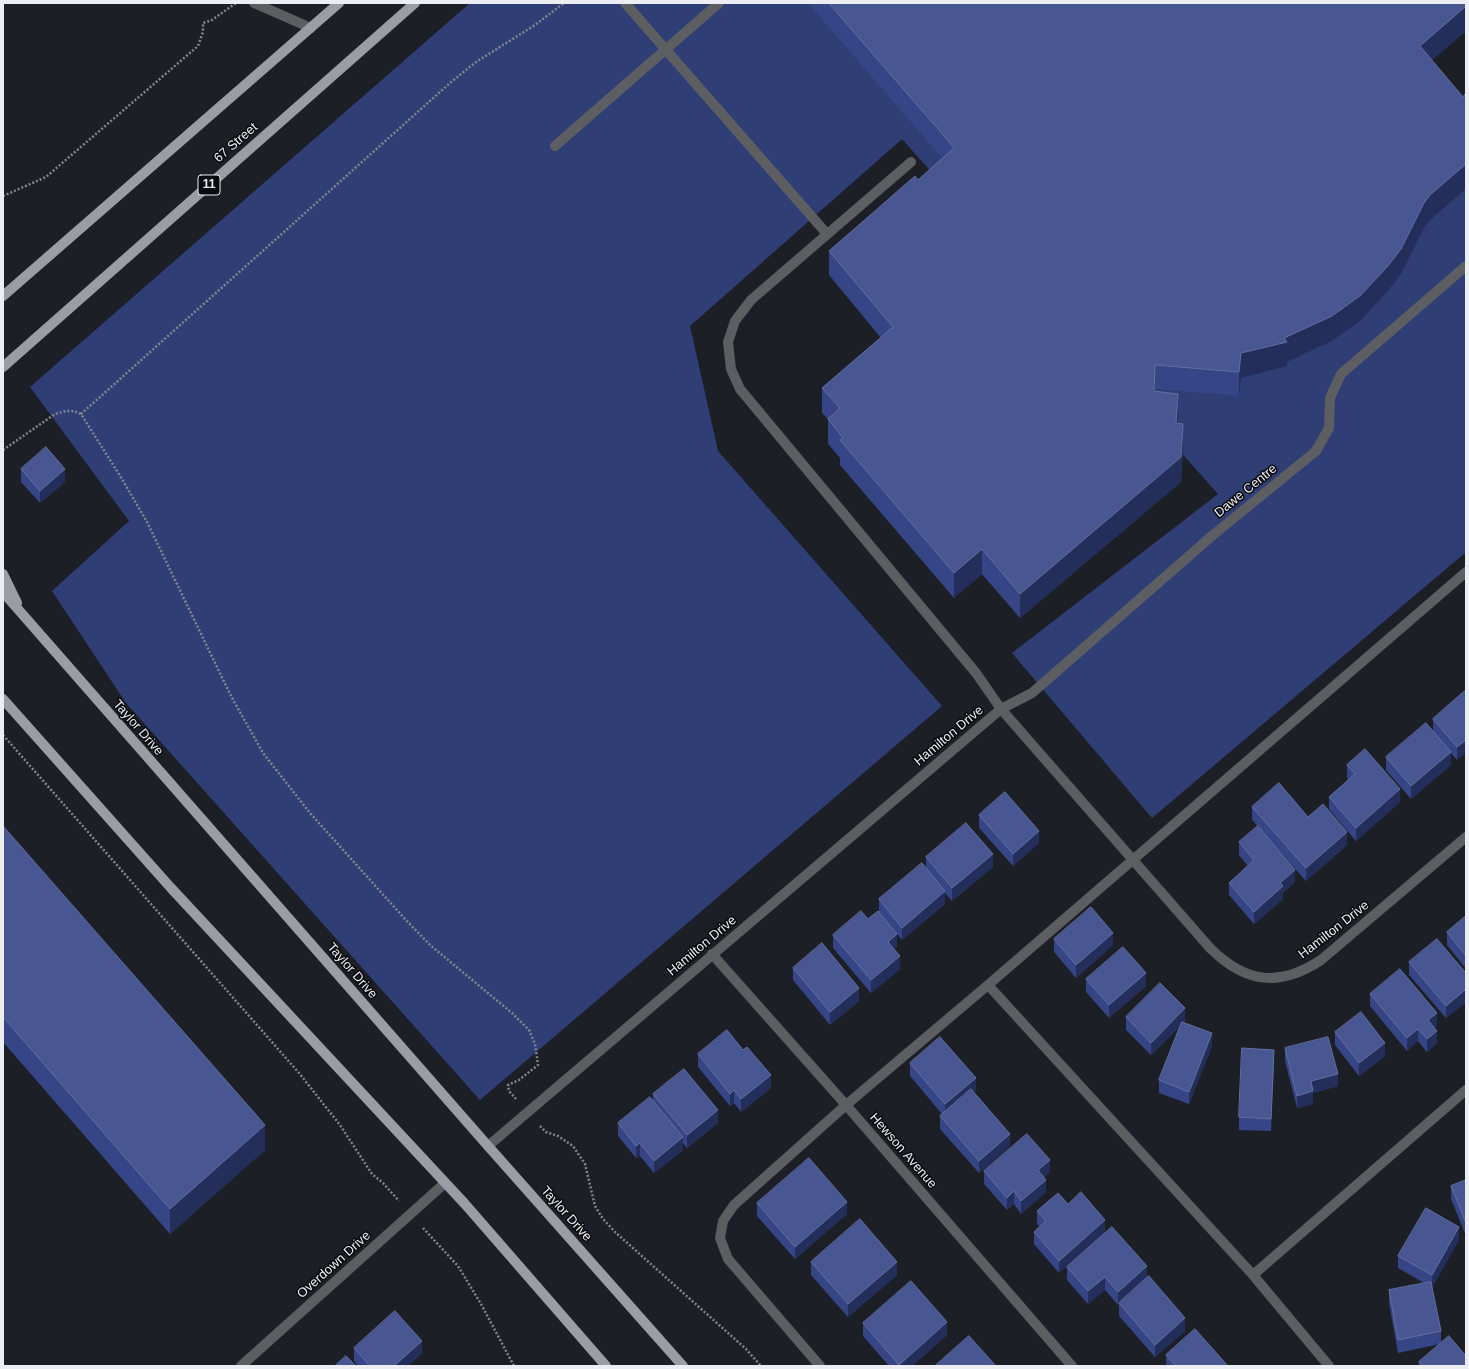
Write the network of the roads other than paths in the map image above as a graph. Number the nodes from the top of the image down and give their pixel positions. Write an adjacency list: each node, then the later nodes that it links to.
1 (254, 3): 6 (street)
2 (339, 3): 6 (main road)
3 (415, 3): 15 (main road, 67 Street / 11)
4 (625, 3): 7 (street)
5 (719, 3): 7 (street)
6 (310, 28): 12 (main road)
7 (666, 49): 8 (street); 10 (street)
8 (554, 146)
9 (910, 162): 10 (street)
10 (827, 234): 21 (street)
11 (1466, 266): 21 (street, Dawe Centre)
12 (33, 270): 13 (main road); 14 (main road)
13 (3, 287)
14 (3, 296)
15 (3, 367)
16 (1466, 572): 23 (street)
17 (3, 574): 19 (main road)
18 (3, 592): 19 (main road, Taylor Drive)
19 (24, 618): 28 (main road, Taylor Drive)
20 (3, 699): 29 (main road)
21 (1001, 709): 23 (street, Hamilton Drive); 24 (street, Hamilton Drive)
22 (1466, 837): 23 (street, Hamilton Drive)
23 (1133, 860): 25 (street)
24 (712, 954): 27 (street, Hewson Avenue); 28 (street, Hamilton Drive)
25 (988, 985): 27 (street); 30 (street)
26 (1466, 1090): 30 (street)
27 (846, 1105): 34 (street); 35 (street, Hewson Avenue)
28 (488, 1146): 33 (main road, Taylor Drive)
29 (445, 1182): 31 (street, Overdown Drive); 32 (main road)
30 (1253, 1275): 36 (street)
31 (241, 1366)
32 (606, 1366)
33 (683, 1366)
34 (820, 1366)
35 (1072, 1366)
36 (1329, 1366)

